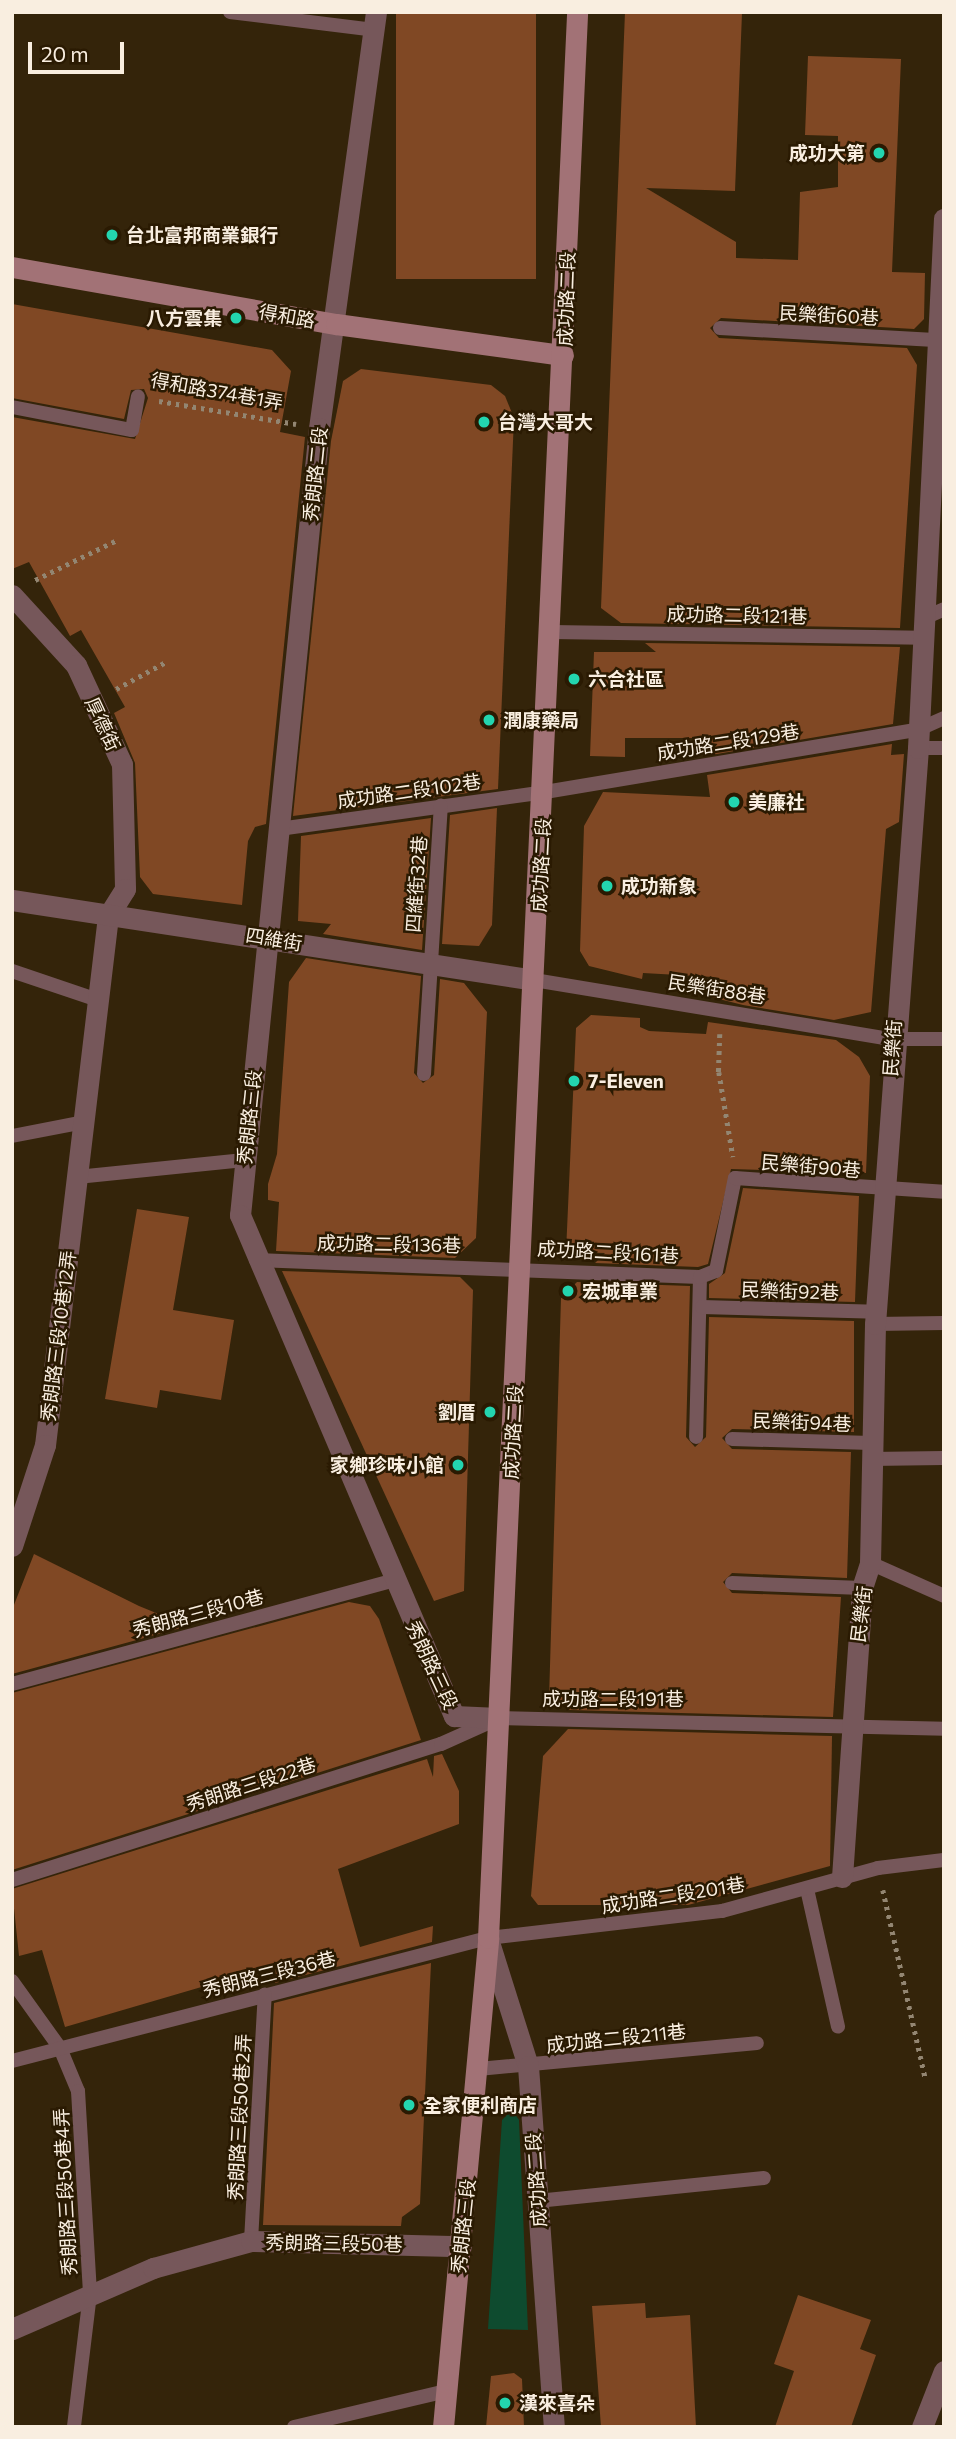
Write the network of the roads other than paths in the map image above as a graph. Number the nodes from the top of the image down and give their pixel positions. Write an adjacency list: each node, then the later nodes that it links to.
1 (230, 12): 3 (lane)
2 (577, 12): 9 (street, 成功路二段)
3 (375, 21): 6 (street, 秀朗路二段)
4 (944, 219): 8 (street, 民樂街)
5 (12, 267): 6 (street, 得和路)
6 (336, 324): 9 (street, 得和路); 21 (street, 秀朗路二段)
7 (720, 328): 8 (lane, 民樂街60巷)
8 (938, 351): 14 (street, 民樂街)
9 (563, 355): 15 (street, 成功路二段)
10 (138, 397): 11 (lane, 得和路374巷1弄)
11 (12, 407)
12 (18, 590): 23 (street, 厚德街)
13 (944, 610): 14 (lane)
14 (922, 628): 15 (lane, 成功路二段121巷); 17 (street, 民樂街)
15 (552, 632): 19 (street, 成功路二段)
16 (944, 718): 17 (lane)
17 (918, 739): 18 (lane); 19 (lane, 成功路二段129巷); 29 (street, 民樂街)
18 (944, 748)
19 (545, 792): 20 (lane, 成功路二段102巷); 27 (street, 成功路二段)
20 (440, 806): 21 (lane, 成功路二段102巷); 25 (lane, 四維街32巷)
21 (279, 829): 24 (street, 秀朗路二段)
22 (12, 900): 23 (street, 四維街)
23 (108, 916): 24 (street, 四維街); 28 (street, 秀朗路三段10巷12弄)
24 (268, 937): 25 (street, 四維街); 34 (street, 秀朗路三段)
25 (431, 964): 27 (street, 四維街); 31 (lane, 四維街32巷)
26 (12, 971): 28 (lane)
27 (534, 980): 29 (lane, 民樂街88巷); 39 (street, 成功路二段)
28 (98, 1000): 32 (street, 秀朗路三段10巷12弄)
29 (892, 1039): 30 (lane, 民樂街88巷); 36 (street, 民樂街)
30 (944, 1039)
31 (424, 1074)
32 (84, 1122): 33 (lane); 35 (street, 秀朗路三段10巷12弄)
33 (12, 1136)
34 (244, 1160): 35 (lane); 38 (street, 秀朗路三段)
35 (77, 1177): 48 (street, 秀朗路三段10巷12弄)
36 (884, 1192): 37 (lane, 民樂街90巷); 40 (lane, 民樂街90巷); 42 (street, 民樂街)
37 (944, 1192)
38 (256, 1260): 39 (lane, 成功路二段136巷); 50 (street, 秀朗路三段)
39 (522, 1266): 40 (lane, 成功路二段161巷); 55 (street, 成功路二段)
40 (700, 1277): 41 (lane, 成功路二段161巷)
41 (702, 1307): 42 (lane, 民樂街92巷); 44 (lane, 成功路二段161巷)
42 (875, 1318): 43 (lane, 民樂街92巷); 46 (street, 民樂街)
43 (944, 1323)
44 (696, 1437)
45 (732, 1439): 46 (lane, 民樂街94巷)
46 (870, 1451): 47 (lane, 民樂街94巷); 49 (street, 民樂街)
47 (944, 1458)
48 (12, 1546)
49 (870, 1563): 52 (street, 民樂街); 53 (lane)
50 (394, 1580): 54 (lane, 秀朗路三段10巷); 55 (street, 秀朗路三段)
51 (732, 1583): 52 (lane)
52 (862, 1588): 56 (street, 民樂街)
53 (944, 1596)
54 (12, 1684)
55 (499, 1718): 56 (lane, 成功路二段191巷); 60 (lane, 秀朗路三段22巷); 62 (street, 秀朗路三段)
56 (852, 1723): 57 (lane, 成功路二段191巷); 59 (street, 民樂街)
57 (944, 1729)
58 (944, 1860): 59 (lane, 成功路二段201巷)
59 (842, 1877): 61 (lane, 成功路二段201巷)
60 (12, 1880)
61 (807, 1889): 62 (lane, 成功路二段201巷); 65 (lane)
62 (488, 1938): 64 (lane, 秀朗路三段36巷); 69 (street, 成功路二段); 70 (street, 秀朗路三段)
63 (12, 1981): 67 (lane, 秀朗路三段50巷4弄)
64 (265, 1994): 67 (lane, 秀朗路三段36巷); 73 (lane, 秀朗路三段50巷2弄)
65 (838, 2026)
66 (757, 2043): 69 (lane, 成功路二段211巷)
67 (60, 2048): 68 (lane, 秀朗路三段36巷); 75 (lane, 秀朗路三段50巷4弄)
68 (12, 2061)
69 (528, 2066): 70 (lane, 成功路二段211巷); 72 (street, 成功路二段)
70 (478, 2069): 74 (street, 秀朗路三段)
71 (764, 2178): 72 (lane)
72 (537, 2201): 82 (street, 成功路二段)
73 (251, 2241): 74 (street, 秀朗路三段50巷); 75 (street, 秀朗路三段50巷)
74 (461, 2246): 78 (street, 秀朗路三段)
75 (90, 2294): 76 (street, 秀朗路三段50巷); 79 (lane, 秀朗路三段50巷4弄)
76 (12, 2329)
77 (944, 2371): 83 (street)
78 (446, 2391): 80 (lane); 81 (street, 秀朗路三段)
79 (74, 2427)
80 (294, 2427)
81 (443, 2427)
82 (554, 2427)
83 (922, 2427)

